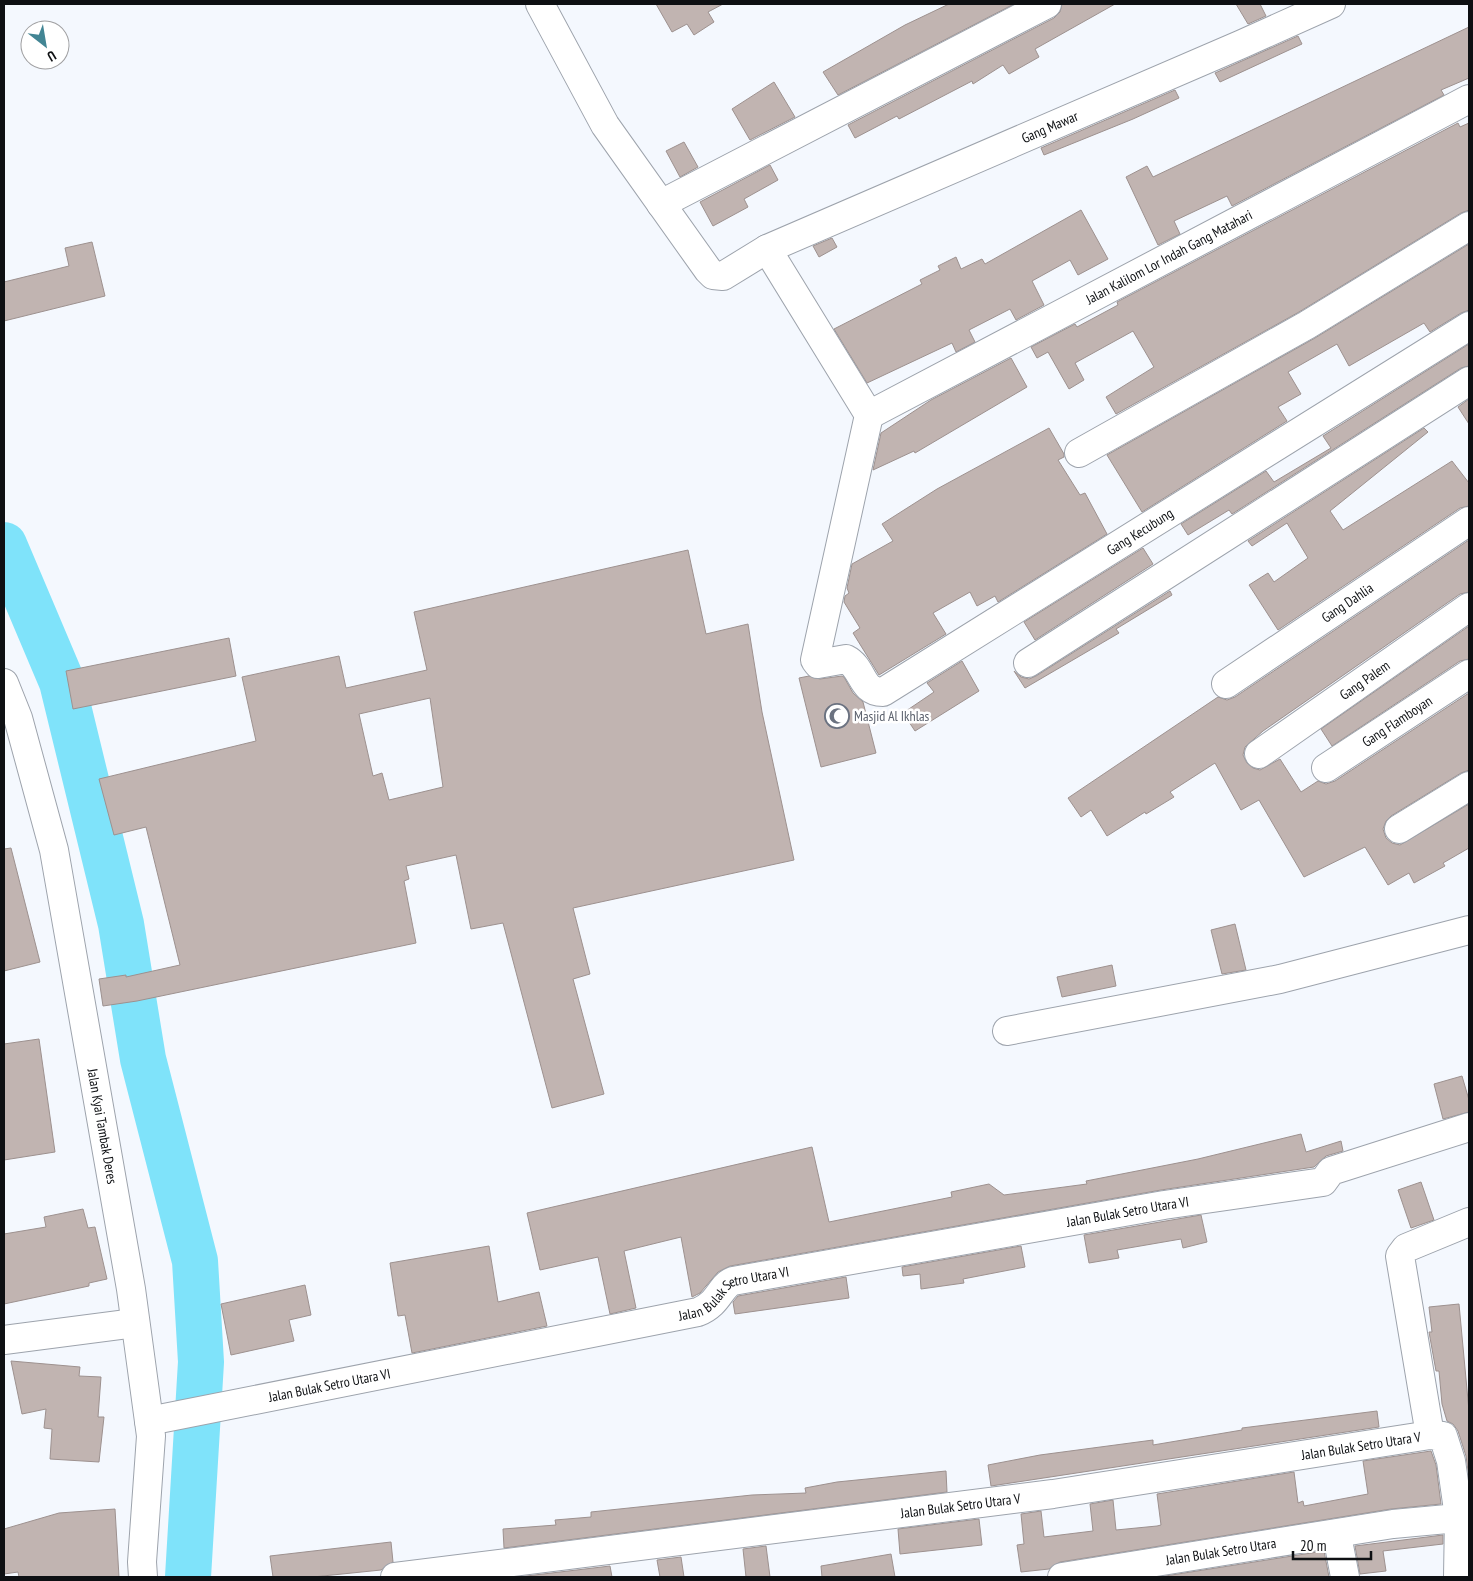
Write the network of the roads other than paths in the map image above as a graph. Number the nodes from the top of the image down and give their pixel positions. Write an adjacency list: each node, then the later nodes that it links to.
1 (543, 4): 5 (street, Gang Mawar)
2 (1047, 4): 5 (street)
3 (1331, 4): 7 (street, Gang Mawar)
4 (1469, 99): 10 (street, Jalan Kalilom Lor Indah Gang Matahari)
5 (661, 204): 7 (street, Gang Mawar)
6 (1469, 226): 11 (street)
7 (766, 249): 10 (street)
8 (1469, 326): 10 (street, Gang Kecubung)
9 (1469, 381): 14 (street)
10 (869, 414)
11 (1079, 453)
12 (1469, 521): 17 (street, Gang Dahlia)
13 (1469, 607): 18 (street, Gang Palem)
14 (1028, 663)
15 (1469, 674): 19 (street, Gang Flamboyan)
16 (4, 684): 26 (street, Jalan Kyai Tambak Deres)
17 (1226, 684)
18 (1259, 754)
19 (1326, 768)
20 (1469, 786): 21 (street)
21 (1399, 830)
22 (1469, 930): 23 (street)
23 (1007, 1031)
24 (1469, 1127): 28 (street, Jalan Bulak Setro Utara VI)
25 (1469, 1222): 29 (street)
26 (135, 1323): 27 (street); 28 (street, Jalan Kyai Tambak Deres)
27 (4, 1340)
28 (160, 1419): 32 (street, Jalan Kyai Tambak Deres)
29 (1430, 1435): 30 (street, Jalan Bulak Setro Utara V); 33 (street, Jalan Bulak Setro Utara V)
30 (1464, 1517): 31 (street, Jalan Bulak Setro Utara); 36 (street)
31 (1337, 1535): 34 (street, Jalan Bulak Setro Utara); 35 (street)
32 (143, 1577)
33 (395, 1577)
34 (1062, 1577)
35 (1345, 1577)
36 (1458, 1577)

